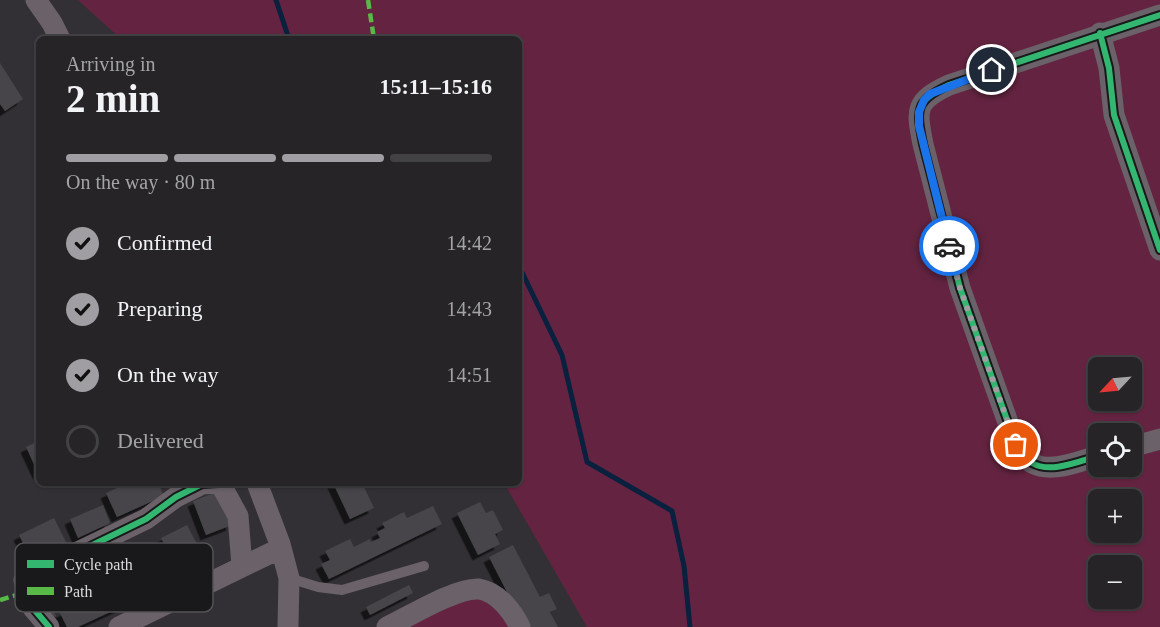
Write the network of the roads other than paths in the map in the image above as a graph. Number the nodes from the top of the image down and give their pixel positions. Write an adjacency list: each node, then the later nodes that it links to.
1 (36, 0): 4 (street)
2 (1160, 15): 3 (street)
3 (1100, 33): 5 (street); 8 (street)
4 (58, 36)
5 (1160, 250)
6 (1160, 439): 7 (street)
7 (1142, 444)
8 (1088, 459)
9 (198, 486): 12 (street)
10 (221, 486): 14 (street)
11 (258, 486): 13 (street)
12 (97, 543)
13 (281, 548): 14 (street); 16 (street)
14 (242, 566): 17 (street)
15 (424, 566): 16 (lane)
16 (289, 578): 22 (street)
17 (213, 580)
18 (36, 612): 20 (street)
19 (149, 612): 21 (street)
20 (49, 627)
21 (119, 627)
22 (288, 627)
23 (387, 627): 24 (street)
24 (520, 627)

